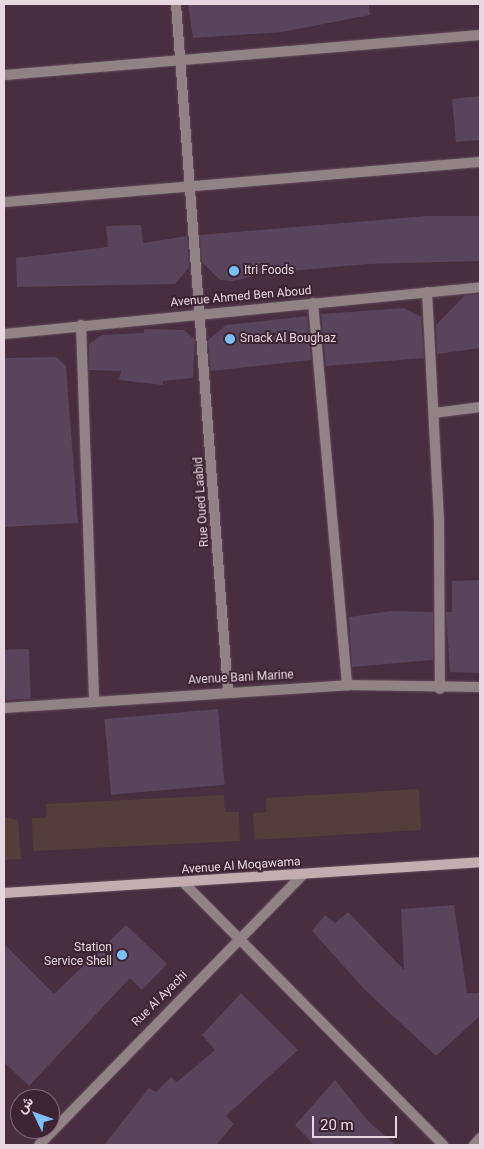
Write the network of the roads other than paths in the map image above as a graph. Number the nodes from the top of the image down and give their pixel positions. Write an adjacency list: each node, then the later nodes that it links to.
1 (176, 4): 3 (street, Rue Oued Laabid)
2 (480, 35): 3 (street)
3 (182, 60): 4 (street); 6 (street, Rue Oued Laabid)
4 (4, 75)
5 (480, 162): 6 (street)
6 (192, 184): 7 (street); 11 (street, Rue Oued Laabid)
7 (4, 202)
8 (480, 287): 9 (street, Avenue Ahmed Ben Aboud)
9 (427, 292): 10 (street, Avenue Ahmed Ben Aboud); 15 (street)
10 (313, 302): 11 (street, Avenue Ahmed Ben Aboud); 16 (street)
11 (201, 313): 12 (street, Avenue Ahmed Ben Aboud); 19 (street, Rue Oued Laabid)
12 (81, 325): 13 (street, Avenue Ahmed Ben Aboud); 20 (street)
13 (4, 334)
14 (480, 407): 15 (street)
15 (434, 413): 18 (street)
16 (347, 685): 18 (street, Avenue Bani Marine); 19 (street, Avenue Bani Marine)
17 (480, 687): 18 (street, Avenue Bani Marine)
18 (440, 689)
19 (228, 690): 20 (street, Avenue Bani Marine)
20 (94, 699): 21 (street, Avenue Bani Marine)
21 (4, 708)
22 (480, 862): 23 (street, Avenue Al Moqawama)
23 (303, 874): 24 (street, Avenue Al Moqawama); 26 (street, Rue Al Ayachi)
24 (183, 882): 25 (street, Avenue Al Moqawama); 26 (street)
25 (4, 894)
26 (239, 938): 28 (street, Rue Al Ayachi); 29 (street)
27 (480, 1138): 30 (street)
28 (39, 1145)
29 (443, 1145)
30 (474, 1145)

